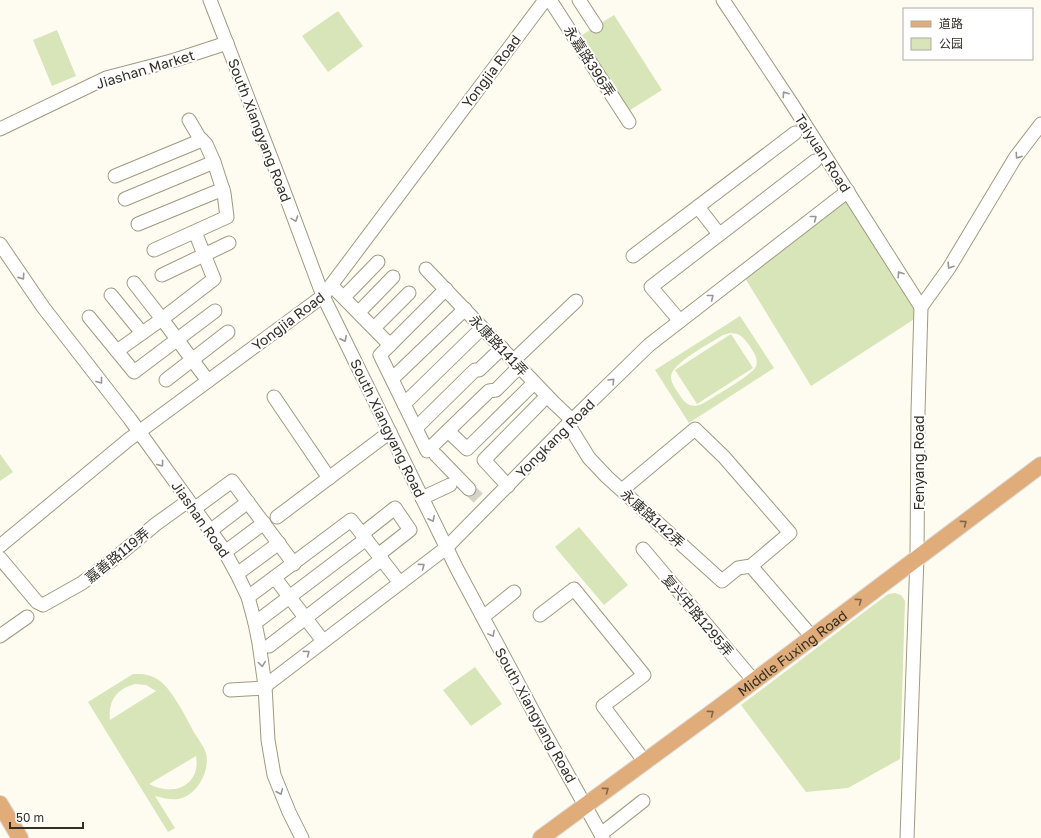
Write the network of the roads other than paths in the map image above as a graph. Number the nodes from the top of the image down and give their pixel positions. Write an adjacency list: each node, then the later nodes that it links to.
1 (210, 0): 7 (street, South Xiangyang Road)
2 (545, 0): 34 (street, Yongjia Road)
3 (550, 0): 9 (street, 永嘉路396弄)
4 (579, 0): 6 (street)
5 (723, 0): 18 (street, Taiyuan Road, one-way to 5)
6 (596, 26)
7 (227, 43): 11 (street, Jiashan Market); 38 (street, South Xiangyang Road, one-way to 38)
8 (188, 120): 13 (street)
9 (630, 122)
10 (1041, 124): 41 (street, one-way to 41)
11 (0, 129)
12 (795, 133): 20 (street)
13 (202, 140): 15 (street); 16 (street)
14 (815, 161): 23 (street)
15 (214, 162): 17 (street); 19 (street)
16 (115, 176)
17 (223, 189): 21 (street); 22 (street)
18 (848, 191): 41 (street, Taiyuan Road, one-way to 18); 47 (street, Yongkang Road, one-way to 18)
19 (125, 199)
20 (698, 207): 23 (street); 28 (street)
21 (138, 224)
22 (195, 232): 26 (street); 27 (street)
23 (719, 234): 47 (street)
24 (229, 243): 27 (street)
25 (0, 244): 68 (street, Jiashan Road, one-way to 68)
26 (154, 250)
27 (204, 255): 31 (street); 46 (street)
28 (633, 256)
29 (378, 262): 39 (street)
30 (426, 269): 35 (street, 永康路141弄)
31 (162, 275)
32 (393, 277): 44 (street)
33 (134, 283): 46 (street)
34 (332, 286): 38 (street, Yongjia Road); 39 (street)
35 (446, 289): 42 (street, 永康路141弄); 53 (street)
36 (409, 293): 48 (street)
37 (111, 295): 51 (street)
38 (323, 296): 60 (street, Yongjia Road); 69 (street, South Xiangyang Road, one-way to 69)
39 (344, 297): 44 (street)
40 (576, 301): 57 (street)
41 (921, 307): 90 (street, Fenyang Road)
42 (464, 309): 49 (street, 永康路141弄); 58 (street)
43 (214, 311): 52 (street)
44 (359, 312): 48 (street)
45 (89, 317): 55 (street)
46 (162, 319): 51 (street); 52 (street)
47 (680, 321): 65 (street, Yongkang Road, one-way to 47)
48 (374, 328): 53 (street)
49 (482, 328): 54 (street, 永康路141弄); 64 (street)
50 (228, 332): 56 (street)
51 (142, 333): 55 (street)
52 (177, 339): 55 (street); 56 (street)
53 (390, 345): 58 (street)
54 (502, 348): 57 (street, 永康路141弄); 66 (street)
55 (117, 351)
56 (192, 360): 59 (street); 60 (street)
57 (516, 364): 61 (street, 永康路141弄); 67 (street)
58 (392, 379): 64 (street)
59 (166, 380)
60 (208, 380): 68 (street, Yongjia Road)
61 (534, 382): 62 (street, 永康路141弄); 67 (street)
62 (547, 396): 65 (street, 永康路141弄); 74 (street)
63 (274, 397): 72 (street)
64 (404, 404): 66 (street)
65 (570, 422): 74 (street, Yongkang Road); 76 (street, 永康路142弄)
66 (416, 428): 67 (street)
67 (448, 431)
68 (139, 432): 79 (street, Jiashan Road, one-way to 79); 85 (street, Yongjia Road)
69 (390, 432): 72 (street); 77 (street, South Xiangyang Road)
70 (436, 455): 75 (street)
71 (1041, 465): 90 (main road, Middle Fuxing Road, one-way to 71)
72 (329, 478): 80 (street)
73 (450, 486): 77 (street)
74 (508, 486): 86 (street, Yongkang Road)
75 (469, 489)
76 (622, 490): 93 (street, 永康路142弄); 93 (street)
77 (422, 498): 86 (street, South Xiangyang Road, one-way to 86)
78 (248, 502): 79 (street, 嘉善路119弄); 81 (street); 82 (street)
79 (191, 505): 82 (street, Jiashan Road); 91 (street, 嘉善路119弄)
80 (277, 517)
81 (264, 523): 84 (street); 88 (street)
82 (210, 531): 88 (street, Jiashan Road)
83 (364, 537): 89 (street); 89 (street); 92 (street); 98 (street)
84 (279, 543): 92 (street); 94 (street)
85 (0, 546)
86 (446, 548): 96 (street, Yongkang Road, one-way to 86); 101 (street, South Xiangyang Road)
87 (643, 550): 109 (street, 复兴中路1295弄)
88 (225, 552): 94 (street, Jiashan Road)
89 (380, 557): 96 (street); 103 (street)
90 (917, 557): 106 (main road, Middle Fuxing Road, one-way to 90); 120 (street, Fenyang Road)
91 (0, 558)
92 (294, 564): 95 (street)
93 (751, 566): 106 (street)
94 (237, 574): 99 (street, Jiashan Road)
95 (275, 578): 98 (street); 99 (street)
96 (400, 583): 107 (street, Yongkang Road)
97 (514, 592): 101 (street)
98 (290, 597): 103 (street); 104 (street)
99 (248, 598): 104 (street, Jiashan Road)
100 (540, 615): 112 (street)
101 (483, 616): 115 (street, South Xiangyang Road, one-way to 115)
102 (27, 618): 105 (street)
103 (305, 618): 107 (street); 108 (street)
104 (255, 623): 110 (street, Jiashan Road, one-way to 110)
105 (0, 636)
106 (812, 637): 109 (main road, Middle Fuxing Road)
107 (323, 641): 110 (street, Yongkang Road, one-way to 107)
108 (269, 646)
109 (754, 681): 112 (main road, Middle Fuxing Road, one-way to 109)
110 (265, 687): 111 (street); 118 (street, Jiashan Road, one-way to 118)
111 (230, 690)
112 (645, 762): 115 (main road, Middle Fuxing Road, one-way to 112)
113 (643, 801): 116 (street)
114 (0, 804): 117 (main road)
115 (586, 805): 116 (street, South Xiangyang Road); 119 (main road, Middle Fuxing Road)
116 (602, 836)
117 (20, 838)
118 (302, 838)
119 (541, 838)
120 (907, 838)

